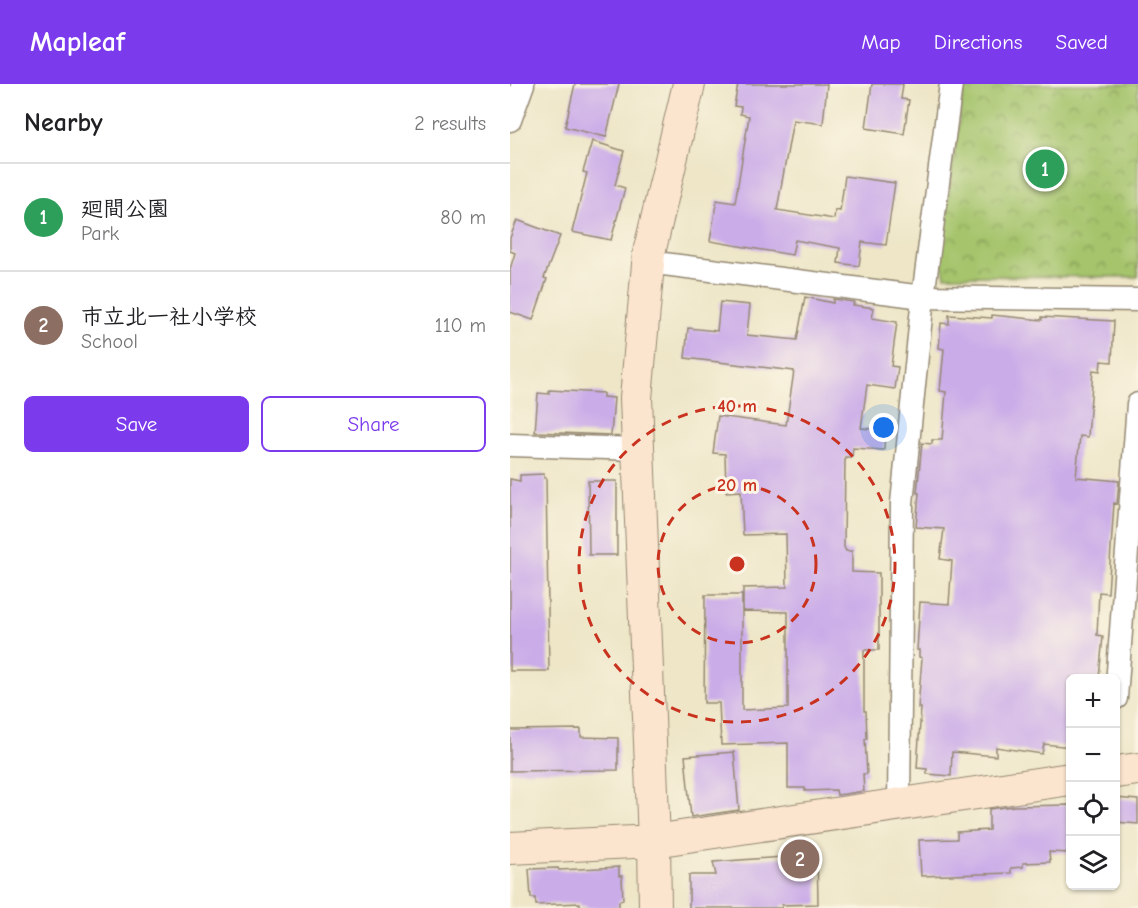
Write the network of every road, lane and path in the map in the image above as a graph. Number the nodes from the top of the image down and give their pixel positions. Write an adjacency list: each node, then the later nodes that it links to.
1 (523, 84): 4 (street)
2 (689, 84): 5 (street)
3 (951, 84): 6 (street)
4 (510, 120)
5 (648, 262): 6 (street); 10 (street)
6 (922, 297): 7 (street); 15 (street)
7 (1138, 300)
8 (1138, 404): 11 (street)
9 (510, 445): 10 (street)
10 (639, 449): 16 (street)
11 (1118, 674)
12 (1138, 769): 13 (street)
13 (1120, 771)
14 (1066, 780): 15 (street)
15 (899, 804): 16 (street)
16 (654, 841): 17 (street); 18 (street)
17 (510, 848)
18 (655, 908)

